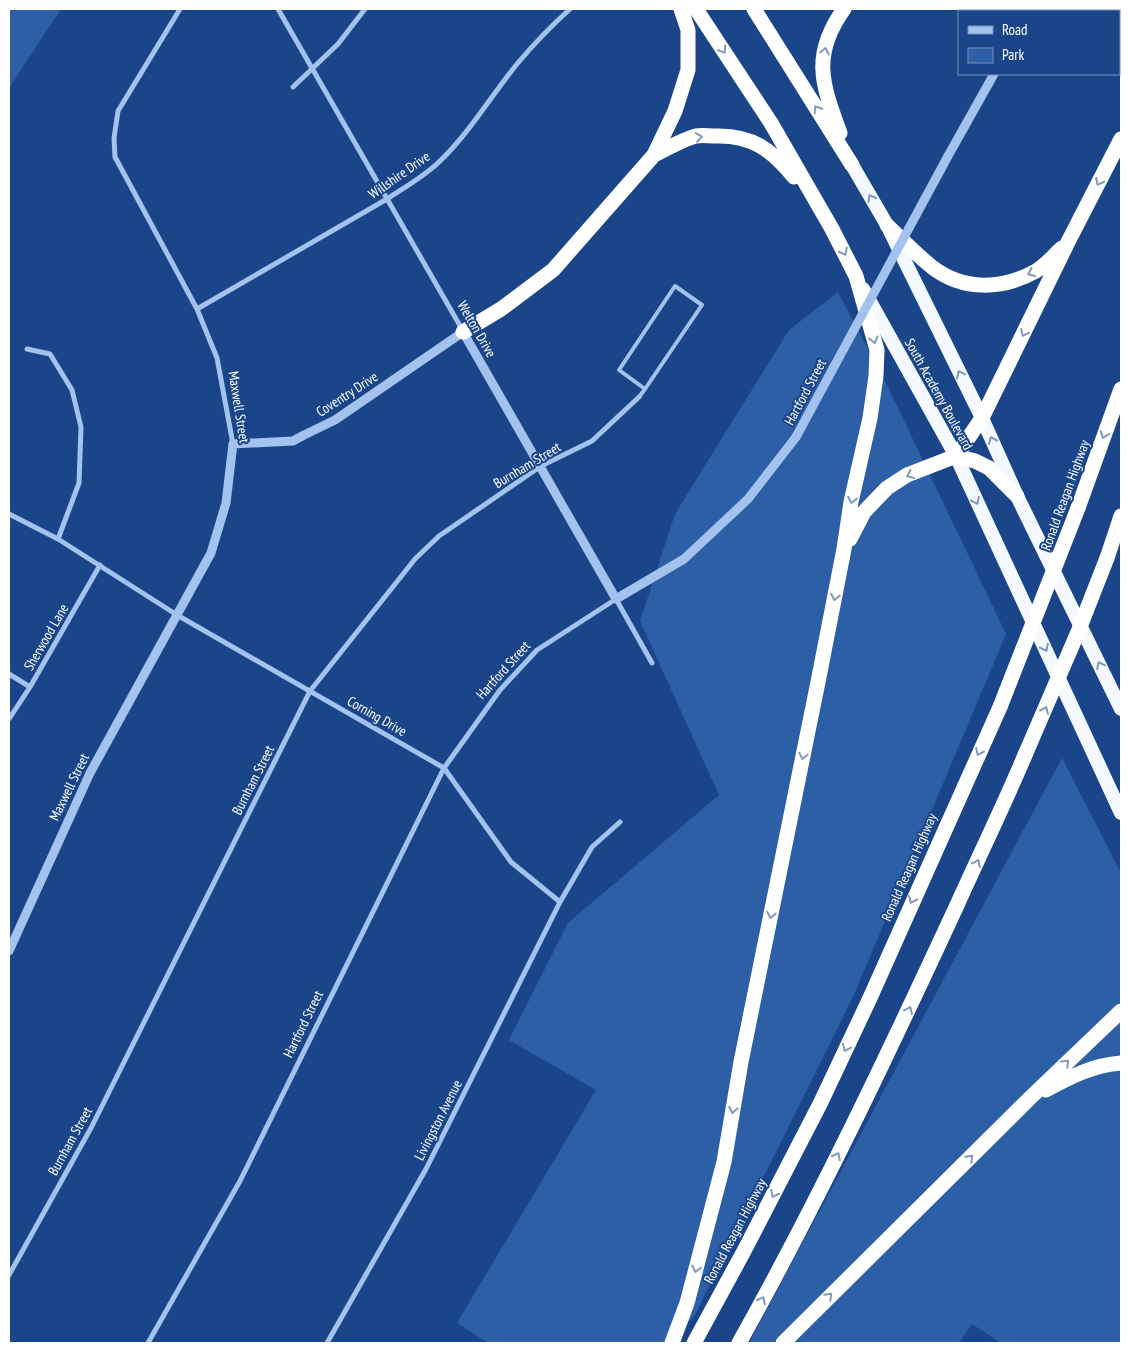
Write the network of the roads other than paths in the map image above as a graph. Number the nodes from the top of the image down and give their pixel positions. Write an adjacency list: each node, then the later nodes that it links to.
1 (180, 9): 20 (street, Maxwell Street)
2 (278, 9): 9 (street, Welton Drive)
3 (365, 9): 9 (street)
4 (570, 9): 15 (street, Willshire Drive)
5 (682, 9): 13 (highway)
6 (696, 9): 17 (highway, South Academy Boulevard, one-way to 17)
7 (754, 9): 14 (highway, South Academy Boulevard, one-way to 7)
8 (844, 9): 14 (highway, one-way to 8)
9 (312, 68): 11 (street); 15 (street, Welton Drive)
10 (993, 75): 36 (street, Hartford Street, bridge)
11 (294, 87)
12 (1121, 139): 18 (highway, one-way to 18)
13 (654, 155): 17 (highway, one-way to 17); 21 (highway)
14 (852, 165): 16 (highway, South Academy Boulevard, one-way to 14)
15 (387, 199): 20 (street, Willshire Drive); 21 (street, Welton Drive)
16 (887, 225): 18 (highway, one-way to 16); 26 (highway, South Academy Boulevard, one-way to 16)
17 (832, 228): 19 (highway, South Academy Boulevard, one-way to 19)
18 (1068, 242): 26 (highway, one-way to 26)
19 (856, 276): 28 (highway, South Academy Boulevard); 34 (highway, one-way to 34)
20 (197, 309): 27 (street, Maxwell Street)
21 (463, 332): 27 (street, Coventry Drive); 29 (street, Welton Drive)
22 (26, 349): 33 (street)
23 (644, 389): 23 (lane); 25 (lane)
24 (1121, 389): 56 (highway, Ronald Reagan Highway, one-way to 56, bridge)
25 (639, 397): 29 (street, Burnham Street)
26 (982, 418): 28 (highway); 30 (highway, South Academy Boulevard, one-way to 26)
27 (233, 444): 37 (street, Maxwell Street)
28 (956, 456): 30 (highway); 34 (highway, one-way to 34); 45 (highway, South Academy Boulevard, one-way to 45)
29 (541, 466): 36 (street, Welton Drive); 41 (street, Burnham Street)
30 (1018, 496): 42 (highway, South Academy Boulevard, one-way to 30)
31 (9, 514): 33 (street, Corning Drive)
32 (1121, 516): 57 (highway, one-way to 32, bridge)
33 (58, 539): 35 (street, Corning Drive)
34 (844, 549): 55 (highway, one-way to 55)
35 (100, 565): 37 (street, Corning Drive); 40 (street, Sherwood Lane)
36 (616, 599): 38 (street, Welton Drive); 44 (street, Hartford Street)
37 (177, 615): 41 (street, Corning Drive); 48 (street, Maxwell Street)
38 (652, 663)
39 (9, 674): 40 (street)
40 (30, 688): 43 (street, Sherwood Lane)
41 (310, 691): 44 (street, Corning Drive); 52 (street, Burnham Street)
42 (1121, 709)
43 (9, 719)
44 (444, 768): 47 (street, Corning Drive); 53 (street, Hartford Street)
45 (1121, 813)
46 (620, 822): 47 (street)
47 (560, 902): 54 (street, Livingston Avenue)
48 (9, 951)
49 (1121, 1011): 51 (highway, one-way to 49)
50 (1121, 1063): 51 (highway)
51 (1031, 1097): 58 (highway, one-way to 51)
52 (9, 1275)
53 (148, 1343)
54 (327, 1343)
55 (672, 1343)
56 (694, 1343)
57 (739, 1343)
58 (783, 1343)

